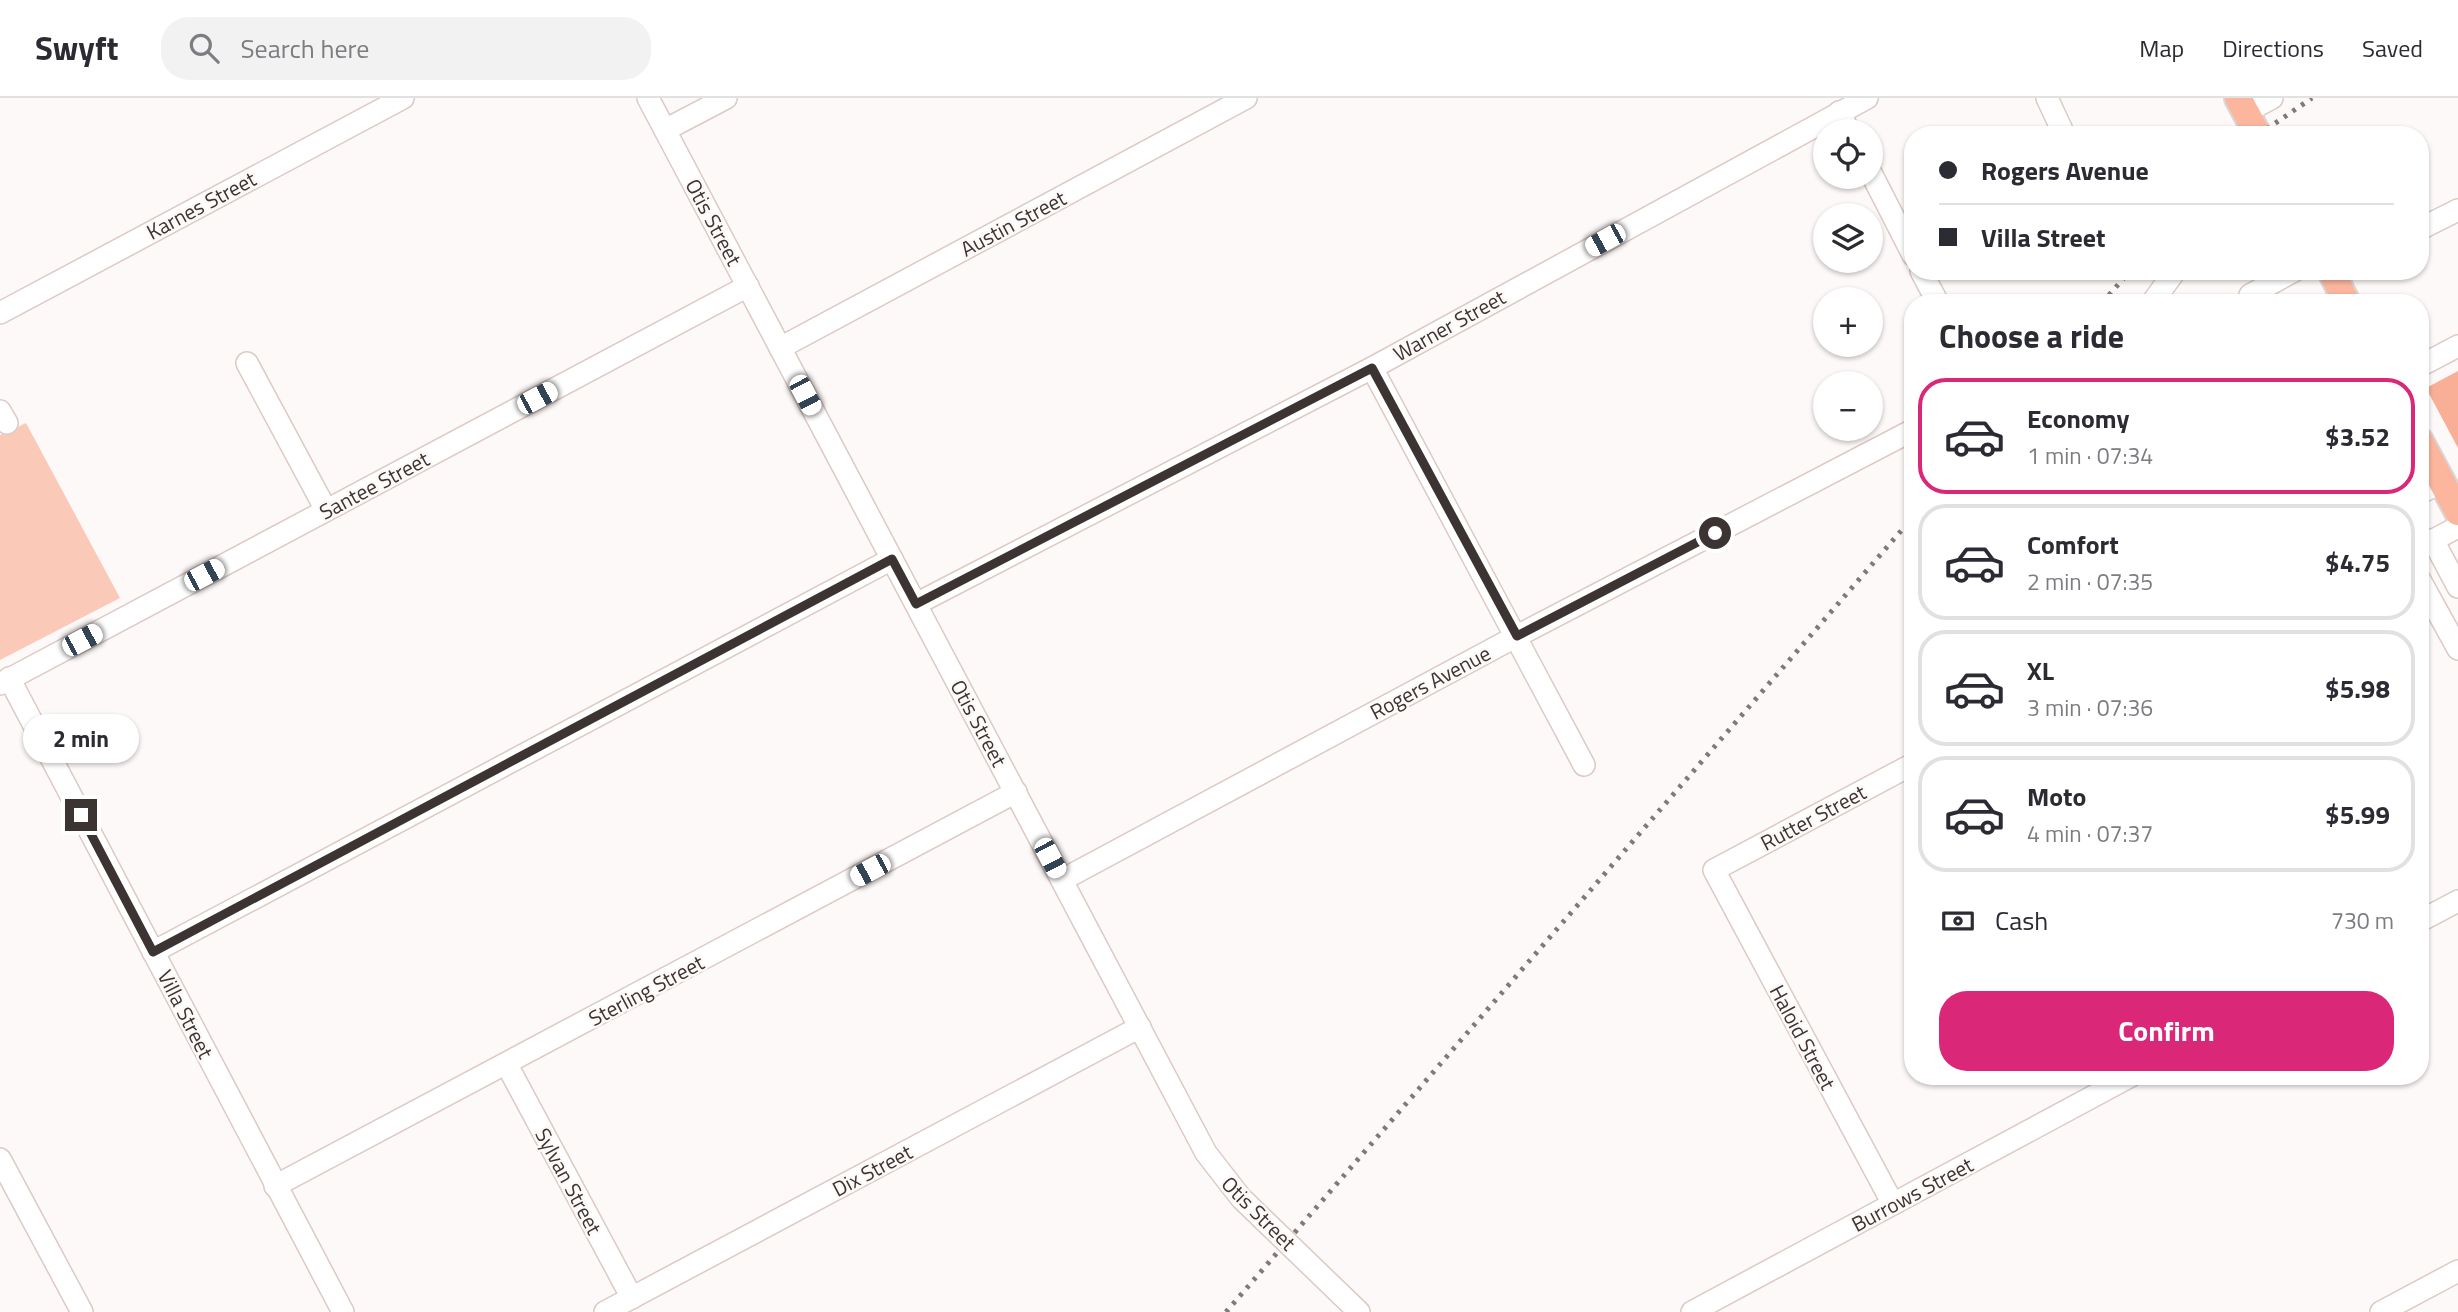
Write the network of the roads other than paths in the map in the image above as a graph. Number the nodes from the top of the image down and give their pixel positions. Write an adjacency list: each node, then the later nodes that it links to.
1 (403, 98): 20 (street, Karnes Street)
2 (648, 98): 11 (street, Otis Street)
3 (726, 98): 11 (street)
4 (1246, 98): 22 (street, Austin Street)
5 (1867, 98): 9 (street, Warner Street)
6 (2047, 98): 10 (street)
7 (2272, 98): 8 (street)
8 (2247, 115)
9 (1847, 119)
10 (2060, 126)
11 (665, 130): 18 (street, Otis Street)
12 (1813, 138): 25 (street, Warner Street)
13 (1879, 189): 16 (street)
14 (2458, 210): 15 (street)
15 (2429, 224)
16 (1904, 237)
17 (2278, 280): 19 (street)
18 (748, 286): 22 (street, Otis Street); 28 (street, Santee Street)
19 (2252, 294)
20 (0, 313)
21 (2458, 346): 23 (street)
22 (780, 348): 33 (street, Otis Street)
23 (2429, 361)
24 (247, 363): 28 (street)
25 (1372, 368): 37 (street, Warner Street); 38 (street)
26 (1904, 435): 38 (street, Rogers Avenue)
27 (2431, 488): 29 (main road)
28 (326, 510): 40 (street, Santee Street)
29 (2458, 512)
30 (2458, 527): 31 (street)
31 (2429, 542)
32 (2429, 546): 34 (street)
33 (892, 559): 37 (street, Otis Street); 48 (street)
34 (2458, 587): 36 (street)
35 (2429, 597): 36 (street)
36 (2431, 601): 39 (street)
37 (916, 604): 43 (street, Otis Street)
38 (1517, 636): 41 (street); 45 (street, Rogers Avenue)
39 (2458, 649)
40 (5, 681): 48 (street, Villa Street)
41 (1584, 765)
42 (1904, 769): 44 (street, Rutter Street)
43 (1016, 792): 45 (street, Otis Street); 50 (street, Sterling Street)
44 (1714, 870): 54 (street, Haloid Street)
45 (1062, 880): 49 (street, Otis Street)
46 (2458, 901): 47 (street)
47 (2429, 916)
48 (153, 952): 53 (street, Villa Street)
49 (1140, 1027): 56 (street, Dix Street); 60 (street, Otis Street)
50 (507, 1065): 53 (street, Sterling Street); 56 (street, Sylvan Street)
51 (2114, 1085): 54 (street, Burrows Street)
52 (0, 1159): 57 (street)
53 (275, 1186): 58 (street, Villa Street)
54 (1893, 1204): 61 (street, Burrows Street)
55 (2458, 1271): 62 (street)
56 (632, 1298): 59 (street, Dix Street)
57 (82, 1312)
58 (343, 1312)
59 (605, 1312)
60 (1359, 1312)
61 (1692, 1312)
62 (2381, 1312)

